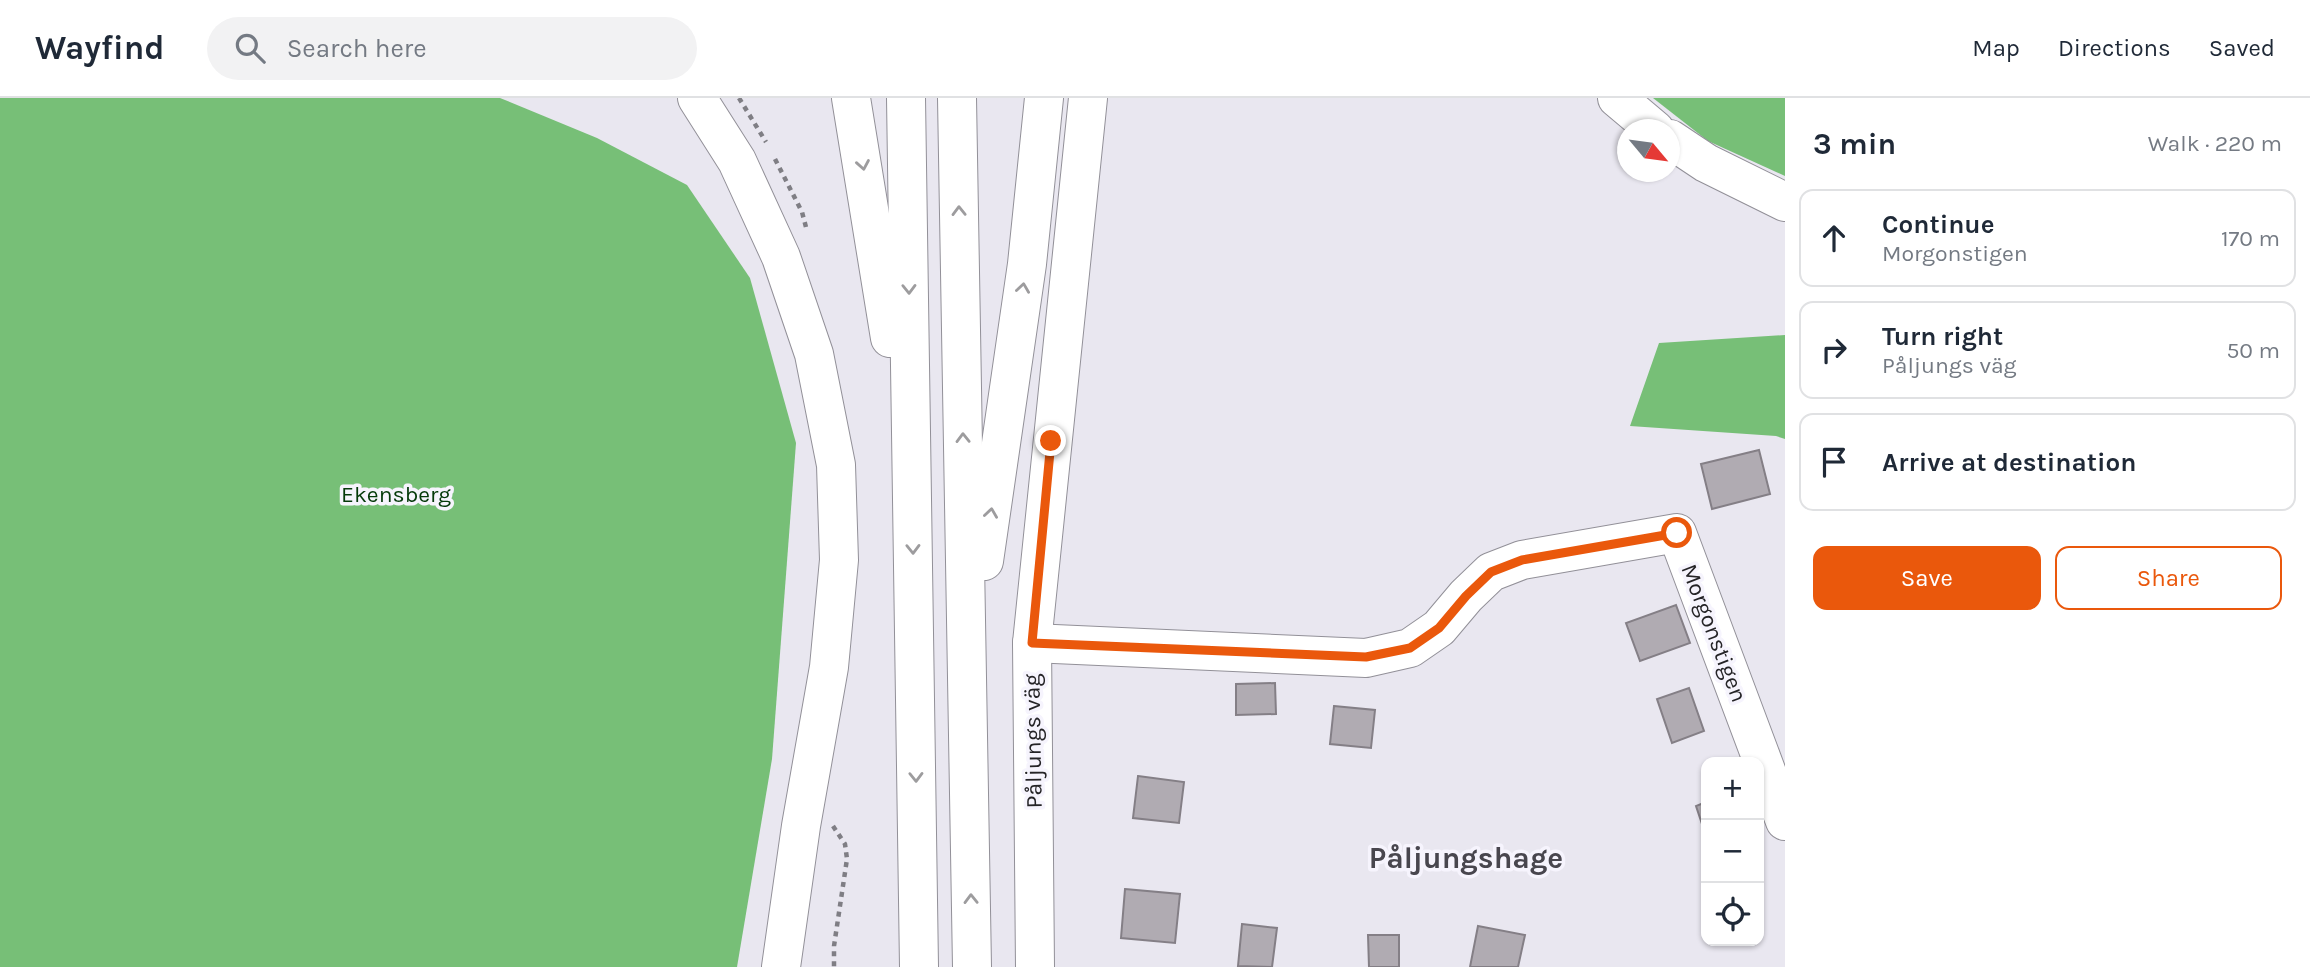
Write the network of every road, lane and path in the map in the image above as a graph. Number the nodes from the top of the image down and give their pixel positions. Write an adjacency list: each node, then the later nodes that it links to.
1 (697, 98): 16 (main road)
2 (851, 98): 11 (main road, one-way to 11)
3 (906, 98): 11 (main road, one-way to 11)
4 (957, 98): 13 (main road, one-way to 4)
5 (1044, 98): 13 (main road, one-way to 5)
6 (1088, 98): 12 (main road, Påljungs väg)
7 (1617, 98): 8 (main road)
8 (1642, 119)
9 (1680, 146): 10 (main road)
10 (1785, 202)
11 (912, 481): 18 (main road, one-way to 18)
12 (1032, 643): 14 (main road, Morgonstigen); 20 (main road, Påljungs väg)
13 (968, 678): 19 (main road, one-way to 13)
14 (1785, 821)
15 (830, 822): 17 (path)
16 (781, 967)
17 (834, 967)
18 (919, 967)
19 (972, 967)
20 (1035, 967)

